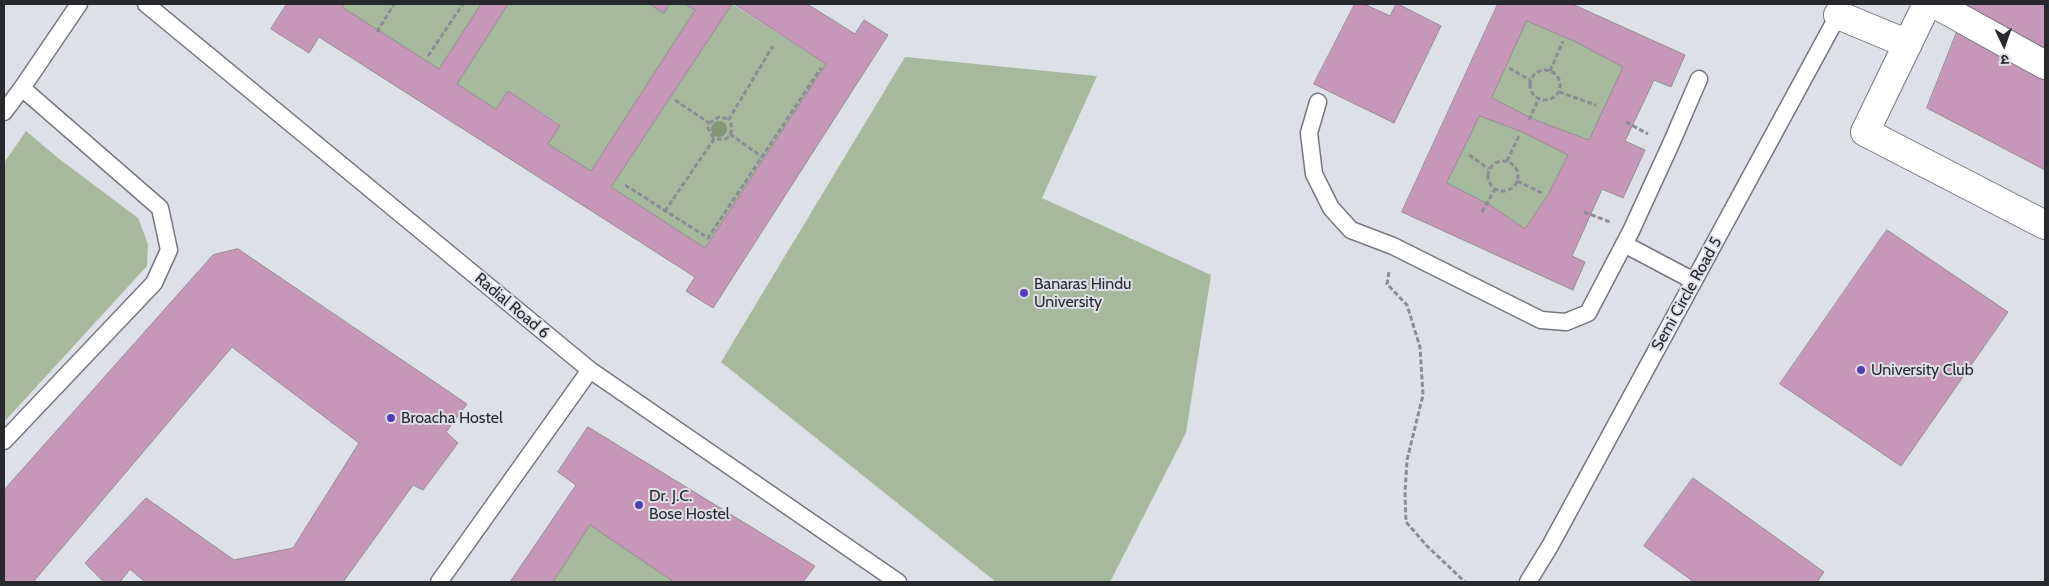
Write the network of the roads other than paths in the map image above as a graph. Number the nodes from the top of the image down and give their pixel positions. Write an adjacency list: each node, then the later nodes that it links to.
1 (78, 4): 9 (lane)
2 (146, 4): 15 (lane, Radial Road 6)
3 (1927, 4): 6 (street)
4 (1935, 4): 7 (street)
5 (1841, 9): 6 (street); 14 (lane, Semi Circle Road 5)
6 (1908, 44): 12 (street)
7 (2045, 65)
8 (1699, 79): 13 (lane)
9 (22, 88): 11 (lane); 16 (lane)
10 (1318, 102): 13 (lane)
11 (4, 112)
12 (2045, 225)
13 (1624, 244): 14 (lane)
14 (1694, 281): 19 (lane, Semi Circle Road 5)
15 (590, 370): 17 (lane); 18 (lane, Radial Road 6)
16 (4, 441)
17 (439, 582)
18 (898, 582)
19 (1528, 582)

